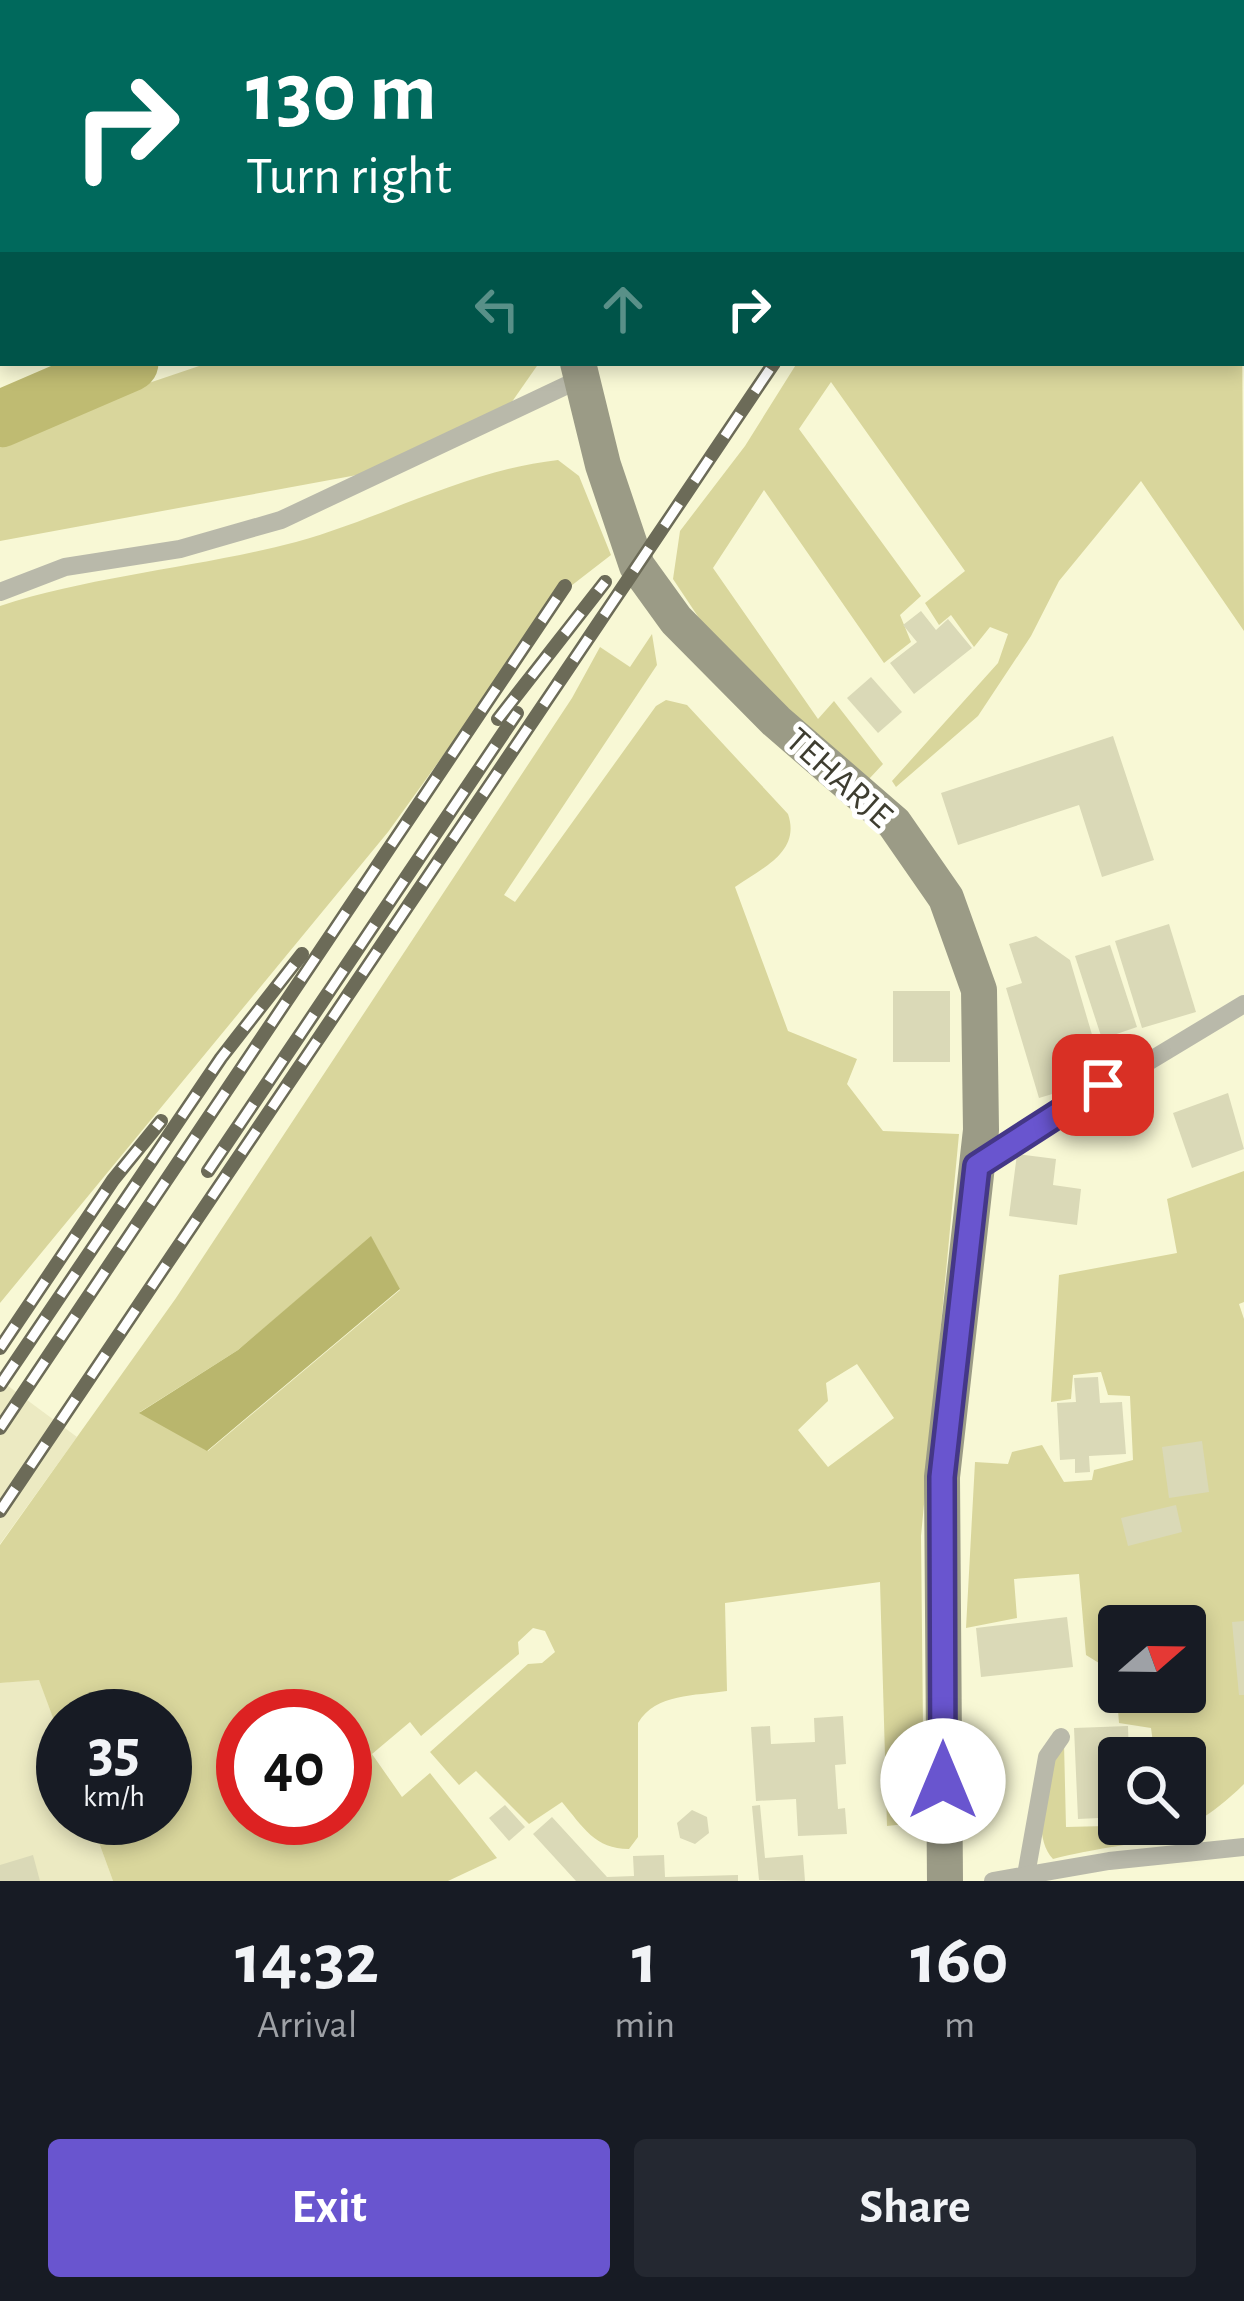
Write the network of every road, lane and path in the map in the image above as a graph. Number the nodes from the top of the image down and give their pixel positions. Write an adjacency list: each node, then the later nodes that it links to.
1 (579, 371): 2 (lane); 4 (street, TEHARJE)
2 (0, 592)
3 (1244, 1004): 4 (lane)
4 (977, 1166): 8 (street, TEHARJE)
5 (1060, 1737): 7 (lane)
6 (1244, 1847): 7 (lane)
7 (1026, 1876): 9 (lane)
8 (945, 1881)
9 (993, 1881)

